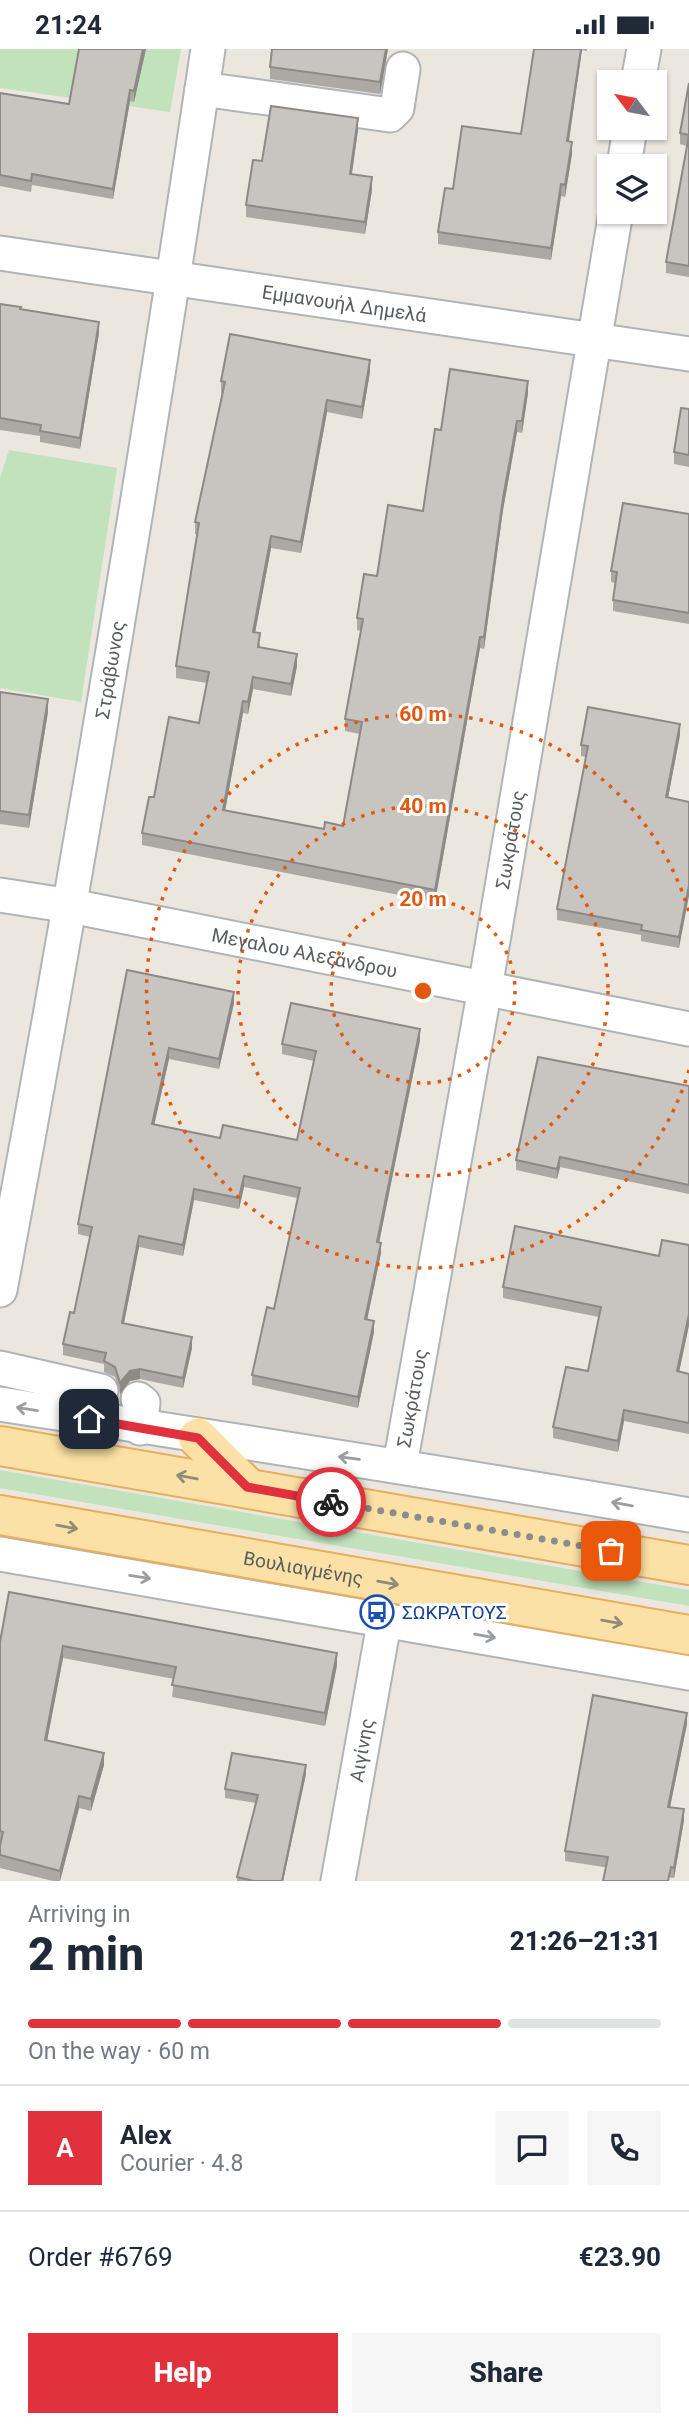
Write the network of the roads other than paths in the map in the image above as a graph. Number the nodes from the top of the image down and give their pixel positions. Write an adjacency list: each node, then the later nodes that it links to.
1 (208, 49): 5 (street, Στράβωνος)
2 (644, 49): 4 (street)
3 (403, 69): 5 (street)
4 (640, 70)
5 (202, 89): 8 (street, Στράβωνος)
6 (614, 224): 9 (street, Σωκράτους)
7 (0, 253): 8 (street, Εμμανουήλ Δημελά)
8 (175, 278): 9 (street, Εμμανουήλ Δημελά); 12 (street, Στράβωνος)
9 (594, 340): 10 (street, Εμμανουήλ Δημελά); 13 (street, Σωκράτους)
10 (689, 354)
11 (0, 895): 12 (street, Μεγαλου Αλεξάνδρου)
12 (71, 906): 13 (street, Μεγαλου Αλεξάνδρου); 15 (street, Στράβωνος)
13 (485, 988): 14 (street, Μεγαλου Αλεξάνδρου); 21 (street, Σωκράτους)
14 (689, 1029)
15 (0, 1290)
16 (0, 1368): 17 (street)
17 (79, 1396): 18 (street, one-way to 18); 19 (street)
18 (0, 1404)
19 (198, 1438): 21 (street, one-way to 19); 22 (main road)
20 (0, 1446): 22 (main road, one-way to 20)
21 (400, 1465): 24 (street, one-way to 21)
22 (247, 1487): 26 (main road)
23 (0, 1515): 28 (main road, Βουλιαγμένης, one-way to 28)
24 (689, 1515)
25 (0, 1554): 27 (street, one-way to 27)
26 (689, 1565)
27 (385, 1618): 29 (street, one-way to 29); 30 (street, Αιγίνης)
28 (689, 1635)
29 (689, 1673)
30 (338, 1881)

